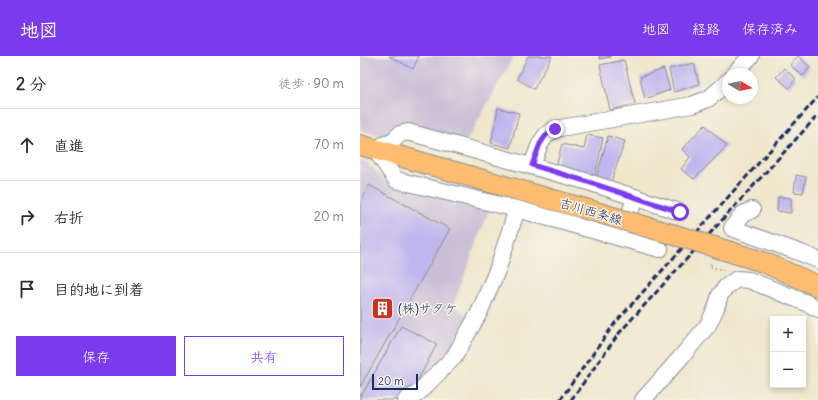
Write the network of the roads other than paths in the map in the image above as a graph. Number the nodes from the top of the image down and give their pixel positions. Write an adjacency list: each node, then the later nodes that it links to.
1 (751, 56): 2 (street)
2 (740, 68)
3 (722, 87): 5 (street)
4 (367, 147): 5 (street); 7 (street); 15 (main road, 吉川西条線, bridge)
5 (532, 165): 6 (street)
6 (635, 197): 9 (street); 11 (street)
7 (517, 209): 11 (street); 17 (street)
8 (752, 210): 10 (street)
9 (680, 212)
10 (756, 236): 13 (street); 14 (street)
11 (623, 238): 12 (street)
12 (660, 249)
13 (818, 260)
14 (743, 279): 16 (street); 18 (street)
15 (810, 283)
16 (818, 309)
17 (406, 400)
18 (643, 400)

